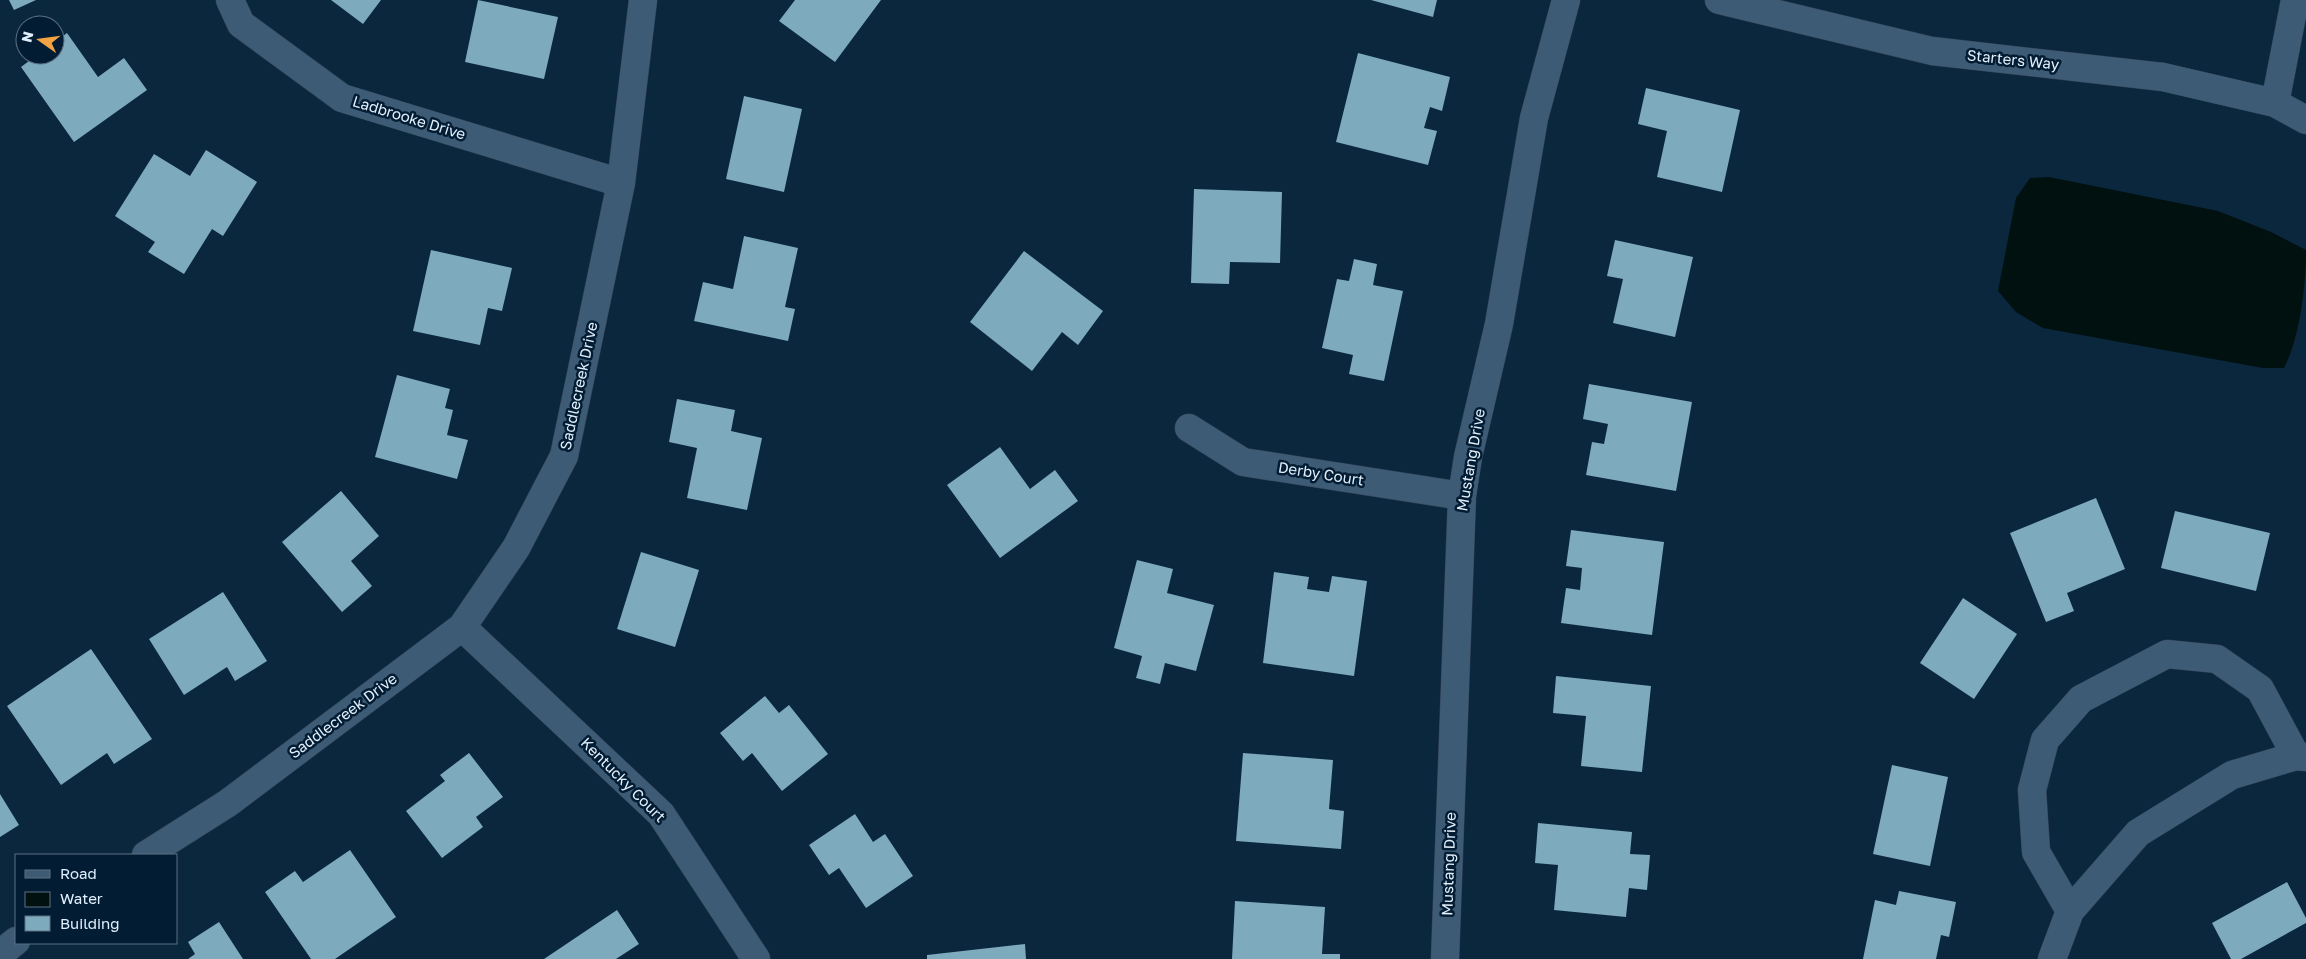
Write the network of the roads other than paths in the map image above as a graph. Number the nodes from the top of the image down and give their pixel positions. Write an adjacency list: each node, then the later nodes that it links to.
1 (230, 0): 8 (street, Ladbrooke Drive)
2 (643, 0): 8 (street, Saddlecreek Drive)
3 (1566, 0): 10 (street, Mustang Drive)
4 (1719, 0): 6 (street, Starters Way)
5 (2295, 0): 6 (street)
6 (2276, 103): 7 (street, Starters Way)
7 (2306, 120)
8 (621, 183): 11 (street, Saddlecreek Drive)
9 (1189, 428): 10 (street, Derby Court)
10 (1462, 496): 18 (street, Mustang Drive)
11 (462, 627): 13 (street, Saddlecreek Drive); 17 (street, Kentucky Court)
12 (2301, 757): 14 (street); 14 (street)
13 (148, 854)
14 (2070, 911): 19 (street)
15 (15, 942): 16 (street)
16 (0, 954)
17 (756, 959)
18 (1445, 959)
19 (2052, 959)

